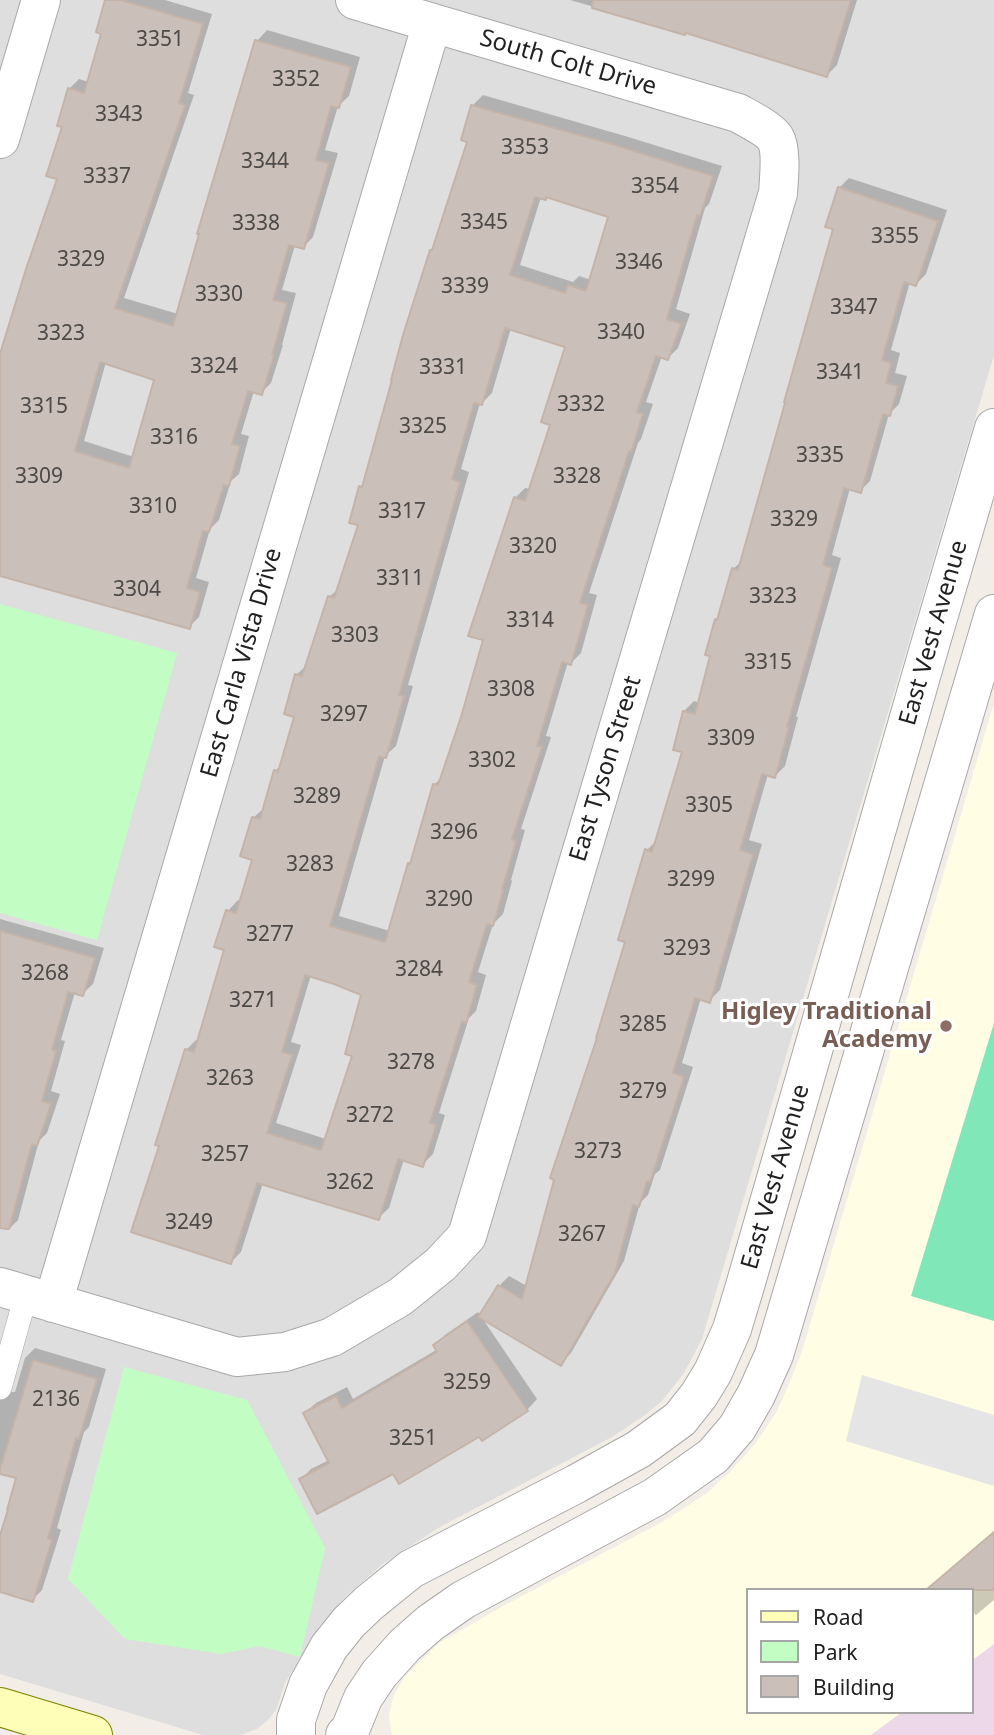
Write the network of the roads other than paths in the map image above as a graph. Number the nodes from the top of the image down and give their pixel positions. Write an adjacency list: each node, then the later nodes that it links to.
1 (41, 0): 5 (street)
2 (355, 0): 3 (street, South Colt Drive)
3 (432, 23): 4 (street, South Colt Drive); 11 (street, East Carla Vista Drive)
4 (775, 138): 11 (street, East Tyson Street)
5 (0, 139)
6 (994, 428): 8 (street, East Vest Avenue)
7 (994, 614): 9 (street, East Vest Avenue)
8 (930, 645): 9 (street); 10 (street, East Vest Avenue)
9 (980, 662): 12 (street, East Vest Avenue)
10 (745, 1286): 12 (street); 16 (street, East Vest Avenue)
11 (26, 1295): 13 (lane)
12 (790, 1300): 17 (street, East Vest Avenue)
13 (0, 1388)
14 (0, 1707): 15 (main road)
15 (93, 1735)
16 (296, 1735)
17 (345, 1735)

